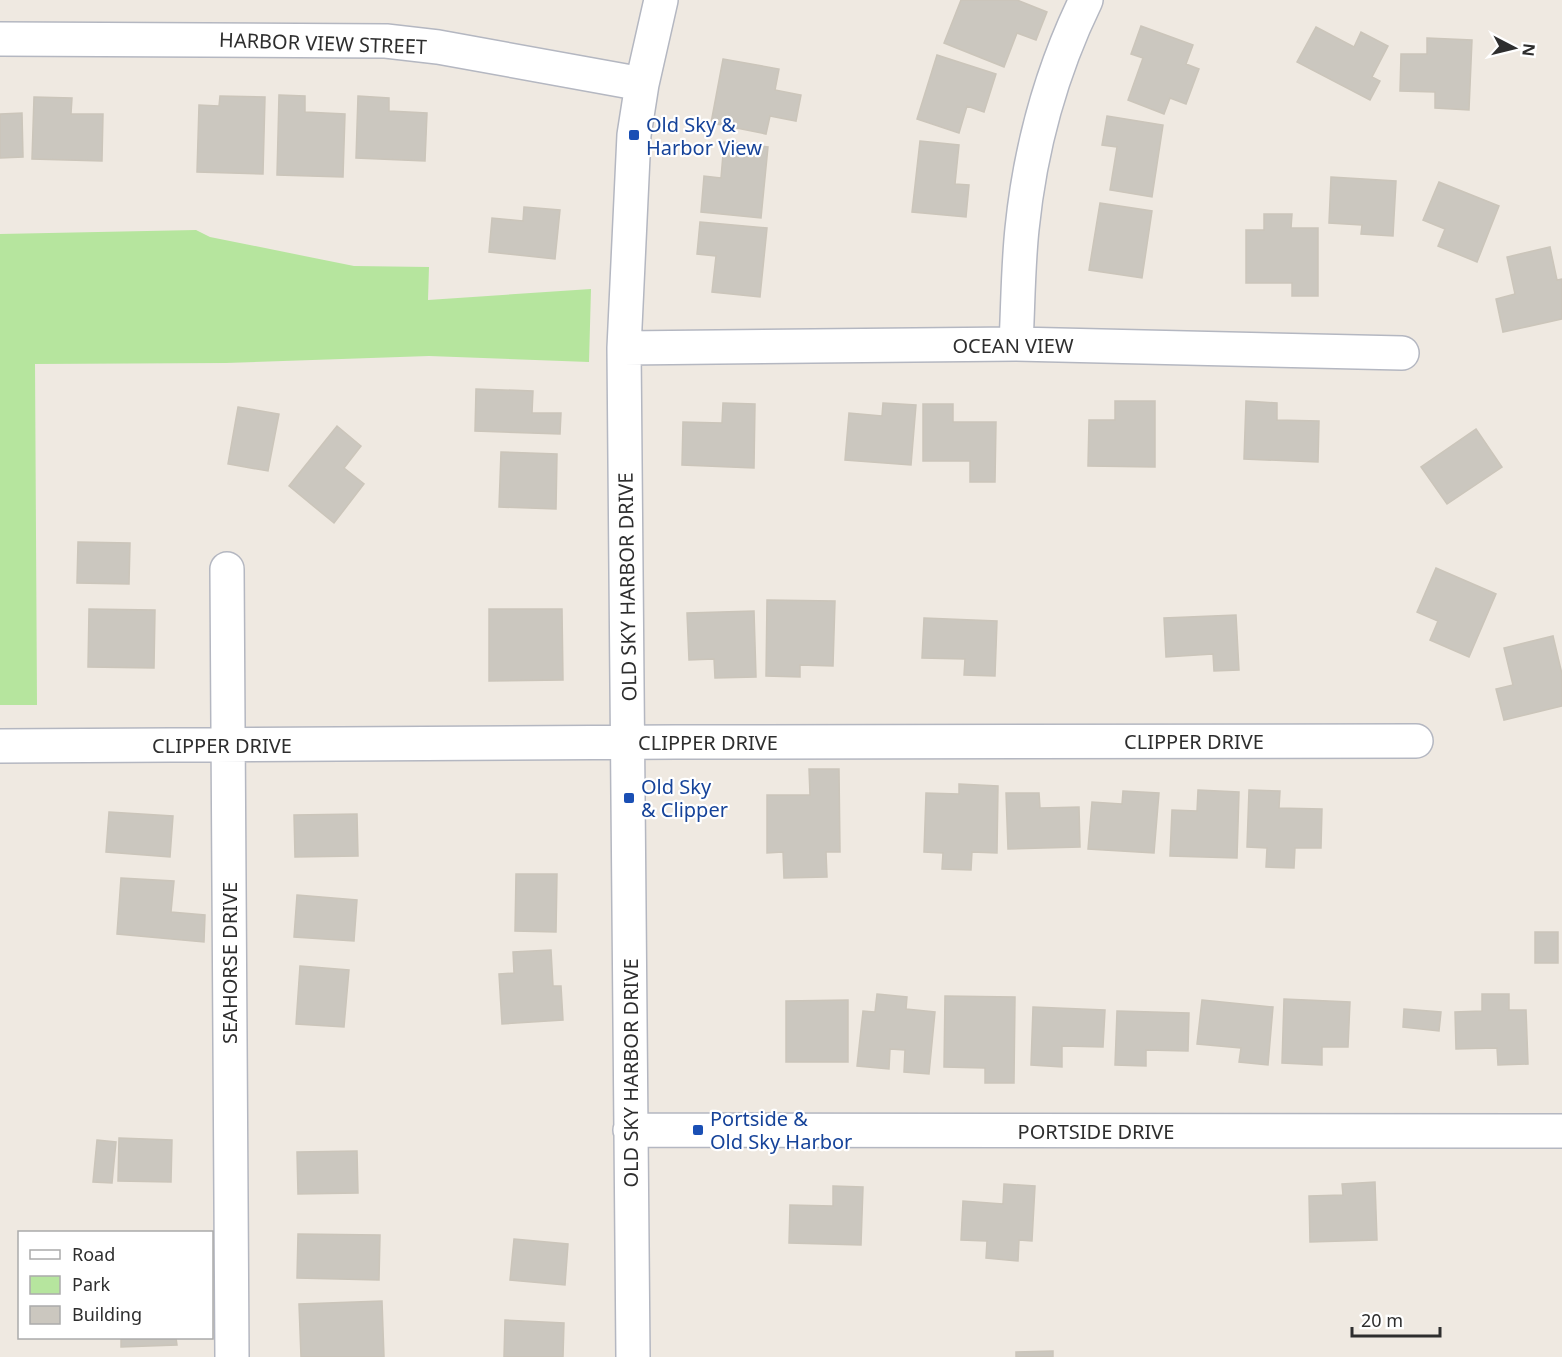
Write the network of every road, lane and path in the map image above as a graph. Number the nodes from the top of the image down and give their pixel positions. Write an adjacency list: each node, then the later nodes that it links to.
1 (661, 0): 4 (street, OLD SKY HARBOR DRIVE)
2 (1086, 0): 5 (street)
3 (0, 39): 4 (street, HARBOR VIEW STREET)
4 (642, 84): 6 (street, OLD SKY HARBOR DRIVE)
5 (1016, 344): 6 (street, OCEAN VIEW); 7 (street, OCEAN VIEW)
6 (624, 348): 10 (street, OLD SKY HARBOR DRIVE)
7 (1402, 352)
8 (227, 569): 11 (street, SEAHORSE DRIVE)
9 (1416, 741): 10 (street, CLIPPER DRIVE)
10 (629, 742): 11 (street, CLIPPER DRIVE); 13 (street, OLD SKY HARBOR DRIVE)
11 (228, 745): 12 (street, CLIPPER DRIVE); 15 (street, SEAHORSE DRIVE)
12 (0, 746)
13 (630, 1130): 14 (street, PORTSIDE DRIVE); 16 (street, OLD SKY HARBOR DRIVE)
14 (1562, 1131)
15 (232, 1357)
16 (633, 1357)

